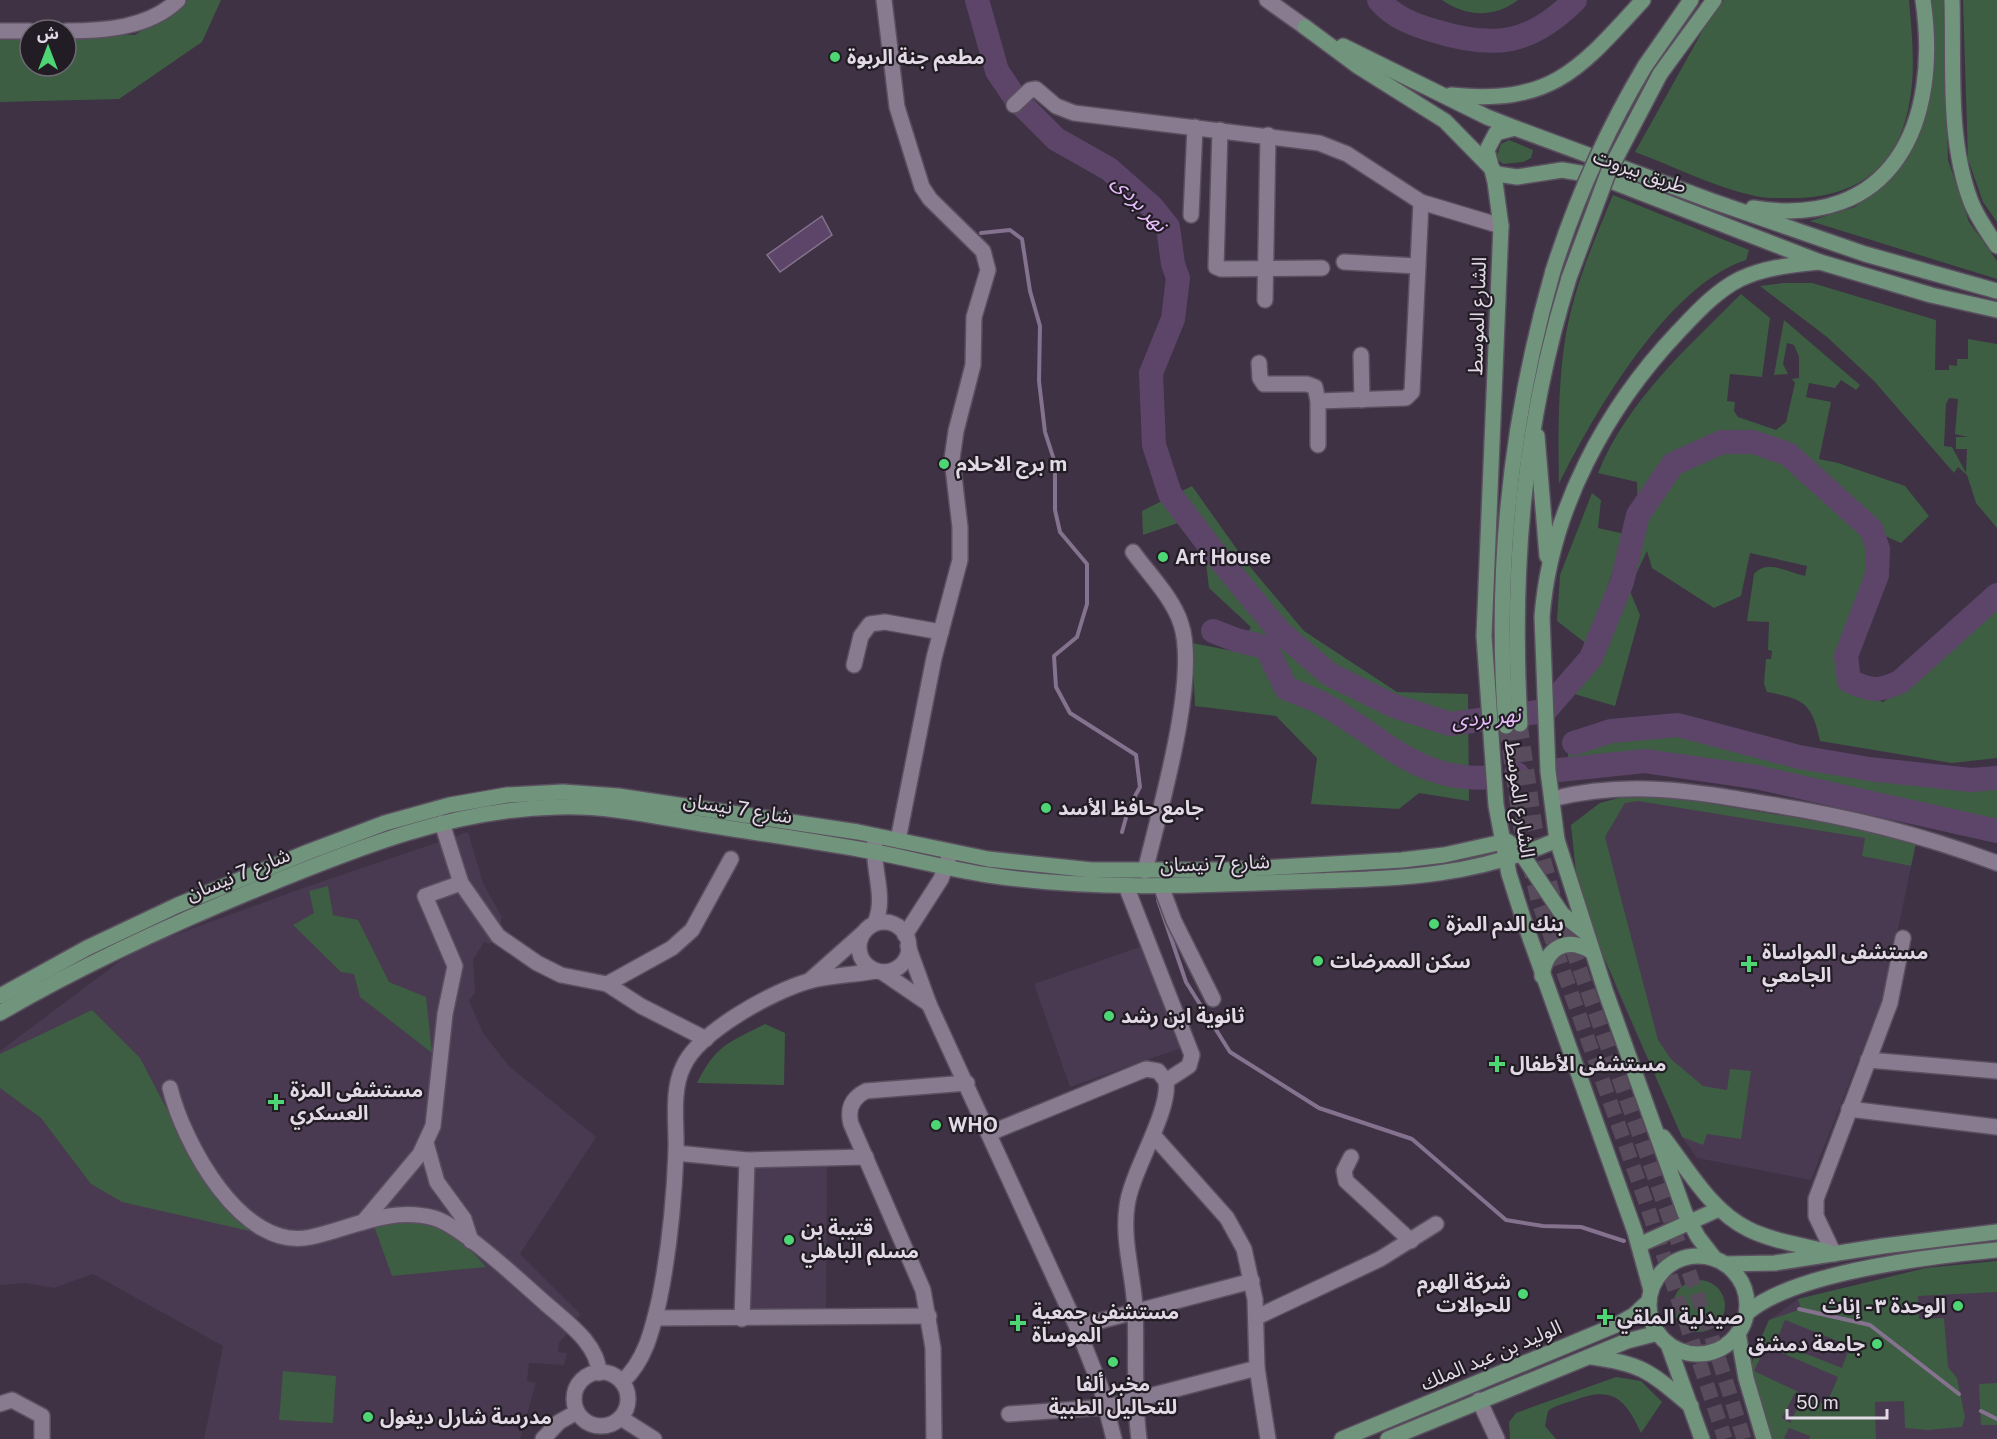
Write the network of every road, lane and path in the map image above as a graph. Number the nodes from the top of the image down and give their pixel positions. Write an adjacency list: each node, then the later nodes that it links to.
1 (178, 0): 10 (street)
2 (884, 0): 42 (street)
3 (1267, 0): 9 (street, طريق بيروت)
4 (1643, 0): 13 (main road)
5 (1691, 0): 39 (main road, الشارع الموسط, bridge)
6 (1714, 0): 37 (main road, الشارع الموسط, bridge)
7 (1923, 0): 20 (main road)
8 (1952, 0): 24 (main road)
9 (1305, 27): 13 (main road, طريق بيروت); 19 (main road, طريق بيروت)
10 (78, 30)
11 (0, 31): 12 (street)
12 (18, 31)
13 (1438, 93): 16 (main road, طريق بيروت)
14 (1014, 105): 15 (street)
15 (1195, 127): 17 (street); 22 (street)
16 (1515, 128): 19 (main road, الشارع الموسط); 20 (main road, طريق بيروت)
17 (1220, 130): 18 (street); 29 (street)
18 (1268, 135): 21 (street); 29 (street)
19 (1491, 169): 23 (main road, الشارع الموسط); 26 (main road, طريق بيروت)
20 (1712, 201): 30 (main road, طريق بيروت)
21 (1421, 202): 23 (street); 27 (street)
22 (1191, 215)
23 (1501, 226): 39 (main road, الشارع الموسط)
24 (1997, 246)
25 (1344, 262): 27 (street)
26 (1820, 262): 32 (main road, طريق بيروت); 41 (main road, الشارع الموسط)
27 (1417, 266): 35 (street)
28 (1322, 267): 29 (street)
29 (1265, 268): 31 (street)
30 (1997, 291)
31 (1265, 300)
32 (1997, 310)
33 (1361, 355): 35 (street)
34 (1259, 363): 36 (street)
35 (1362, 399): 36 (street)
36 (1318, 401): 38 (street)
37 (1536, 415): 39 (main road, الشارع الموسط); 41 (main road)
38 (1318, 445)
39 (1498, 506): 49 (main road, الشارع الموسط)
40 (1133, 552): 57 (street)
41 (1548, 568): 44 (main road, الشارع الموسط)
42 (941, 632): 43 (street); 47 (street)
43 (854, 665)
44 (1551, 799): 48 (main road, الشارع الموسط); 55 (street)
45 (442, 823): 50 (main road, شارع 7 نيسان); 58 (street); 74 (main road, شارع 7 نيسان)
46 (875, 836): 47 (main road, شارع 7 نيسان); 50 (street); 71 (main road, شارع 7 نيسان)
47 (898, 840): 51 (main road, شارع 7 نيسان)
48 (1557, 840): 52 (main road, شارع 7 نيسان); 62 (main road, الشارع الموسط)
49 (1502, 841): 52 (main road); 54 (main road, الشارع الموسط); 57 (main road, شارع 7 نيسان)
50 (873, 852): 56 (main road, شارع 7 نيسان); 61 (street)
51 (949, 852): 56 (street); 57 (main road, شارع 7 نيسان)
52 (1522, 854): 54 (main road, شارع 7 نيسان); 62 (main road)
53 (731, 859): 70 (street)
54 (1506, 860): 60 (main road, شارع 7 نيسان); 68 (main road, الشارع الموسط)
55 (1997, 863)
56 (947, 868): 59 (main road, شارع 7 نيسان); 65 (street)
57 (1144, 871)
58 (461, 883): 70 (street); 86 (street)
59 (1126, 886): 60 (main road, شارع 7 نيسان); 78 (street)
60 (1161, 886): 72 (street)
61 (875, 923): 63 (street); 65 (street)
62 (1585, 932): 66 (main road, الشارع الموسط)
63 (863, 933): 67 (street); 69 (street)
64 (1903, 938): 76 (street)
65 (907, 941): 67 (street); 73 (street)
66 (1591, 951): 68 (main road); 82 (main road, الشارع الموسط)
67 (879, 971): 69 (street); 73 (street)
68 (1542, 976): 98 (main road, الشارع الموسط)
69 (809, 981): 75 (street)
70 (607, 984): 75 (street)
71 (0, 996)
72 (1213, 999)
73 (929, 1004): 79 (street)
74 (0, 1013)
75 (706, 1039): 87 (street)
76 (1868, 1060): 77 (street); 81 (street)
77 (1997, 1071)
78 (1166, 1081): 84 (street); 85 (street)
79 (967, 1083): 84 (street); 88 (street)
80 (170, 1088): 92 (street)
81 (1849, 1109): 83 (street); 100 (street)
82 (1653, 1125): 91 (main road); 94 (main road, الشارع الموسط)
83 (1997, 1127)
84 (990, 1133): 110 (street)
85 (1153, 1135): 102 (street); 104 (street)
86 (426, 1143): 92 (street); 96 (street)
87 (676, 1153): 90 (street); 108 (street)
88 (866, 1157): 90 (street); 106 (street)
89 (1351, 1157): 97 (street)
90 (747, 1160): 109 (street)
91 (1719, 1209): 94 (main road); 100 (main road)
92 (363, 1221): 96 (street)
93 (1436, 1224): 97 (street)
94 (1690, 1224): 98 (main road); 101 (main road, الشارع الموسط)
95 (1997, 1232): 100 (main road)
96 (471, 1241): 115 (street)
97 (1411, 1241): 107 (street)
98 (1639, 1245): 103 (main road, الشارع الموسط)
99 (1997, 1250): 105 (main road)
100 (1834, 1254): 101 (main road)
101 (1720, 1261): 103 (main road); 105 (main road)
102 (1252, 1281): 104 (street); 107 (street)
103 (1650, 1295): 112 (main road); 132 (main road, الوليد بن عبد الملك)
104 (1135, 1310): 110 (street); 117 (street)
105 (1747, 1313): 111 (main road)
106 (929, 1316): 109 (street); 129 (street)
107 (1257, 1317): 114 (street)
108 (655, 1318): 109 (street); 116 (street)
109 (742, 1318)
110 (1077, 1327): 121 (street)
111 (1738, 1333): 112 (main road); 136 (main road)
112 (1663, 1339): 113 (main road, الوليد بن عبد الملك); 120 (main road)
113 (1592, 1357): 118 (main road, الوليد بن عبد الملك); 120 (main road)
114 (1257, 1368): 117 (street); 131 (street)
115 (599, 1373): 116 (street); 122 (street)
116 (622, 1382): 124 (street)
117 (1134, 1400): 121 (street); 125 (street)
118 (1479, 1400): 133 (main road, الوليد بن عبد الملك); 134 (street)
119 (0, 1404): 126 (street)
120 (1691, 1406): 135 (main road)
121 (1107, 1407): 123 (street); 130 (street)
122 (577, 1412): 124 (street); 127 (street)
123 (1009, 1414)
124 (621, 1418): 128 (street)
125 (1141, 1436)
126 (42, 1439)
127 (543, 1439)
128 (654, 1439)
129 (934, 1439)
130 (1114, 1439)
131 (1268, 1439)
132 (1342, 1439)
133 (1388, 1439)
134 (1497, 1439)
135 (1702, 1439)
136 (1764, 1439)

